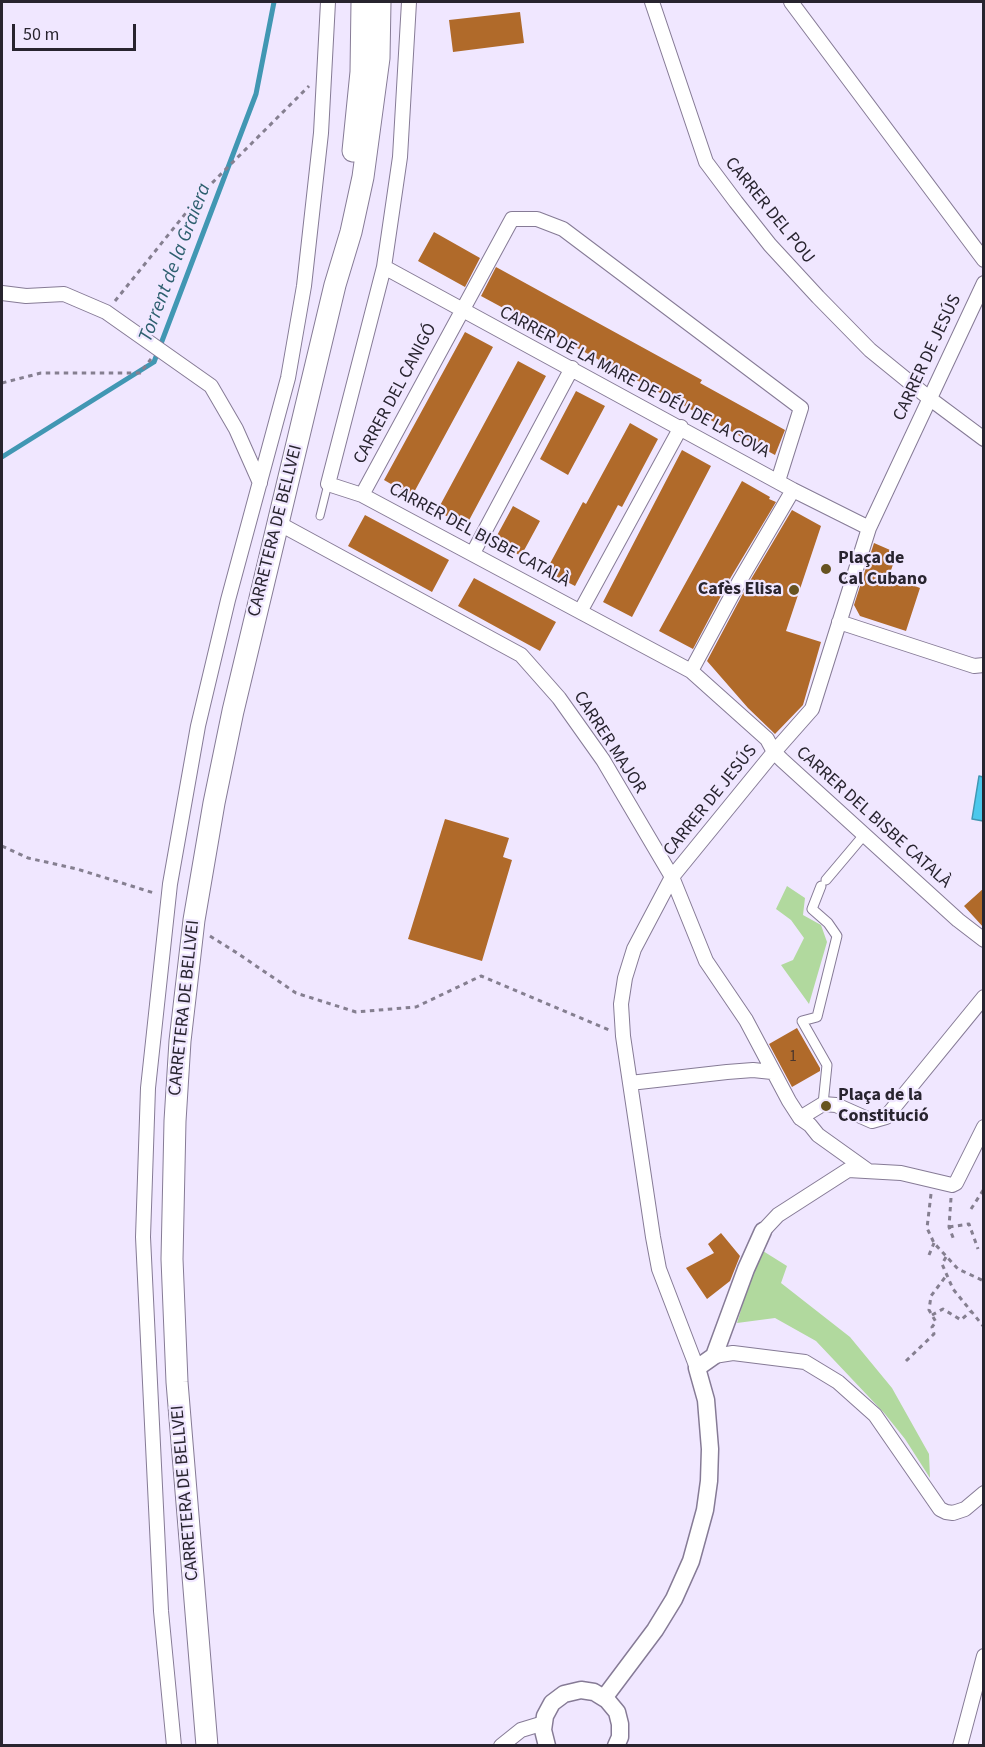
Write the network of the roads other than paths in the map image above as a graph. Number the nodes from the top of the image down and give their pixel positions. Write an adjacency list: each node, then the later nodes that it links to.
1 (328, 2): 17 (street)
2 (409, 2): 7 (street)
3 (652, 2): 13 (street, CARRER DEL POU)
4 (791, 2): 6 (street)
5 (371, 3): 9 (main road, CARRETERA DE BELLVEI); 9 (main road, CARRETERA DE BELLVEI)
6 (984, 260)
7 (384, 267): 11 (street, CARRER DE LA MARE DE DÉU DE LA COVA); 18 (street)
8 (984, 283): 13 (street, CARRER DE JESÚS)
9 (334, 285): 22 (main road, CARRETERA DE BELLVEI)
10 (2, 293): 17 (street)
11 (461, 310): 12 (street, CARRER DE LA MARE DE DÉU DE LA COVA); 16 (street, CARRER DEL CANIGÓ); 20 (street, CARRER DEL CANIGÓ)
12 (572, 368): 14 (street, CARRER DE LA MARE DE DÉU DE LA COVA); 24 (street)
13 (929, 398): 15 (street, CARRER DEL POU); 23 (street, CARRER DE JESÚS)
14 (681, 427): 16 (street, CARRER DE LA MARE DE DÉU DE LA COVA); 25 (street)
15 (984, 439)
16 (778, 481): 19 (street, CARRER DE LA MARE DE DÉU DE LA COVA)
17 (260, 483): 47 (street)
18 (328, 484): 20 (street, CARRER DEL BISBE CATALÀ); 21 (lane)
19 (793, 490): 23 (street, CARRER DE LA MARE DE DÉU DE LA COVA); 28 (street)
20 (362, 495): 24 (street, CARRER DEL BISBE CATALÀ)
21 (320, 516)
22 (278, 523): 31 (street, CARRER MAJOR); 48 (main road, CARRETERA DE BELLVEI)
23 (869, 528): 26 (street, CARRER DE JESÚS)
24 (473, 553): 25 (street, CARRER DEL BISBE CATALÀ)
25 (580, 610): 28 (street, CARRER DEL BISBE CATALÀ)
26 (839, 622): 27 (street); 29 (street, CARRER DE JESÚS)
27 (984, 665)
28 (691, 671): 29 (street, CARRER DEL BISBE CATALÀ)
29 (774, 752): 30 (street, CARRER DEL BISBE CATALÀ); 31 (street, CARRER DE JESÚS)
30 (864, 835): 32 (street, CARRER DEL BISBE CATALÀ); 36 (street)
31 (672, 877): 34 (street, CARRER MAJOR); 35 (street, CARRER DE JESÚS)
32 (984, 940)
33 (984, 997): 36 (street)
34 (772, 1072): 35 (street); 37 (street, CARRER MAJOR)
35 (630, 1083): 42 (street, CARRER DE JESÚS)
36 (823, 1104): 37 (street)
37 (800, 1118): 39 (street)
38 (984, 1127): 39 (street)
39 (867, 1170): 40 (street)
40 (763, 1231): 41 (street)
41 (714, 1356): 42 (street); 43 (street)
42 (697, 1368): 45 (street)
43 (984, 1493)
44 (984, 1656): 52 (street)
45 (604, 1698): 46 (street); 51 (street)
46 (544, 1723): 49 (street); 50 (street)
47 (174, 1746)
48 (207, 1746)
49 (501, 1746)
50 (547, 1746)
51 (616, 1746)
52 (960, 1746)

